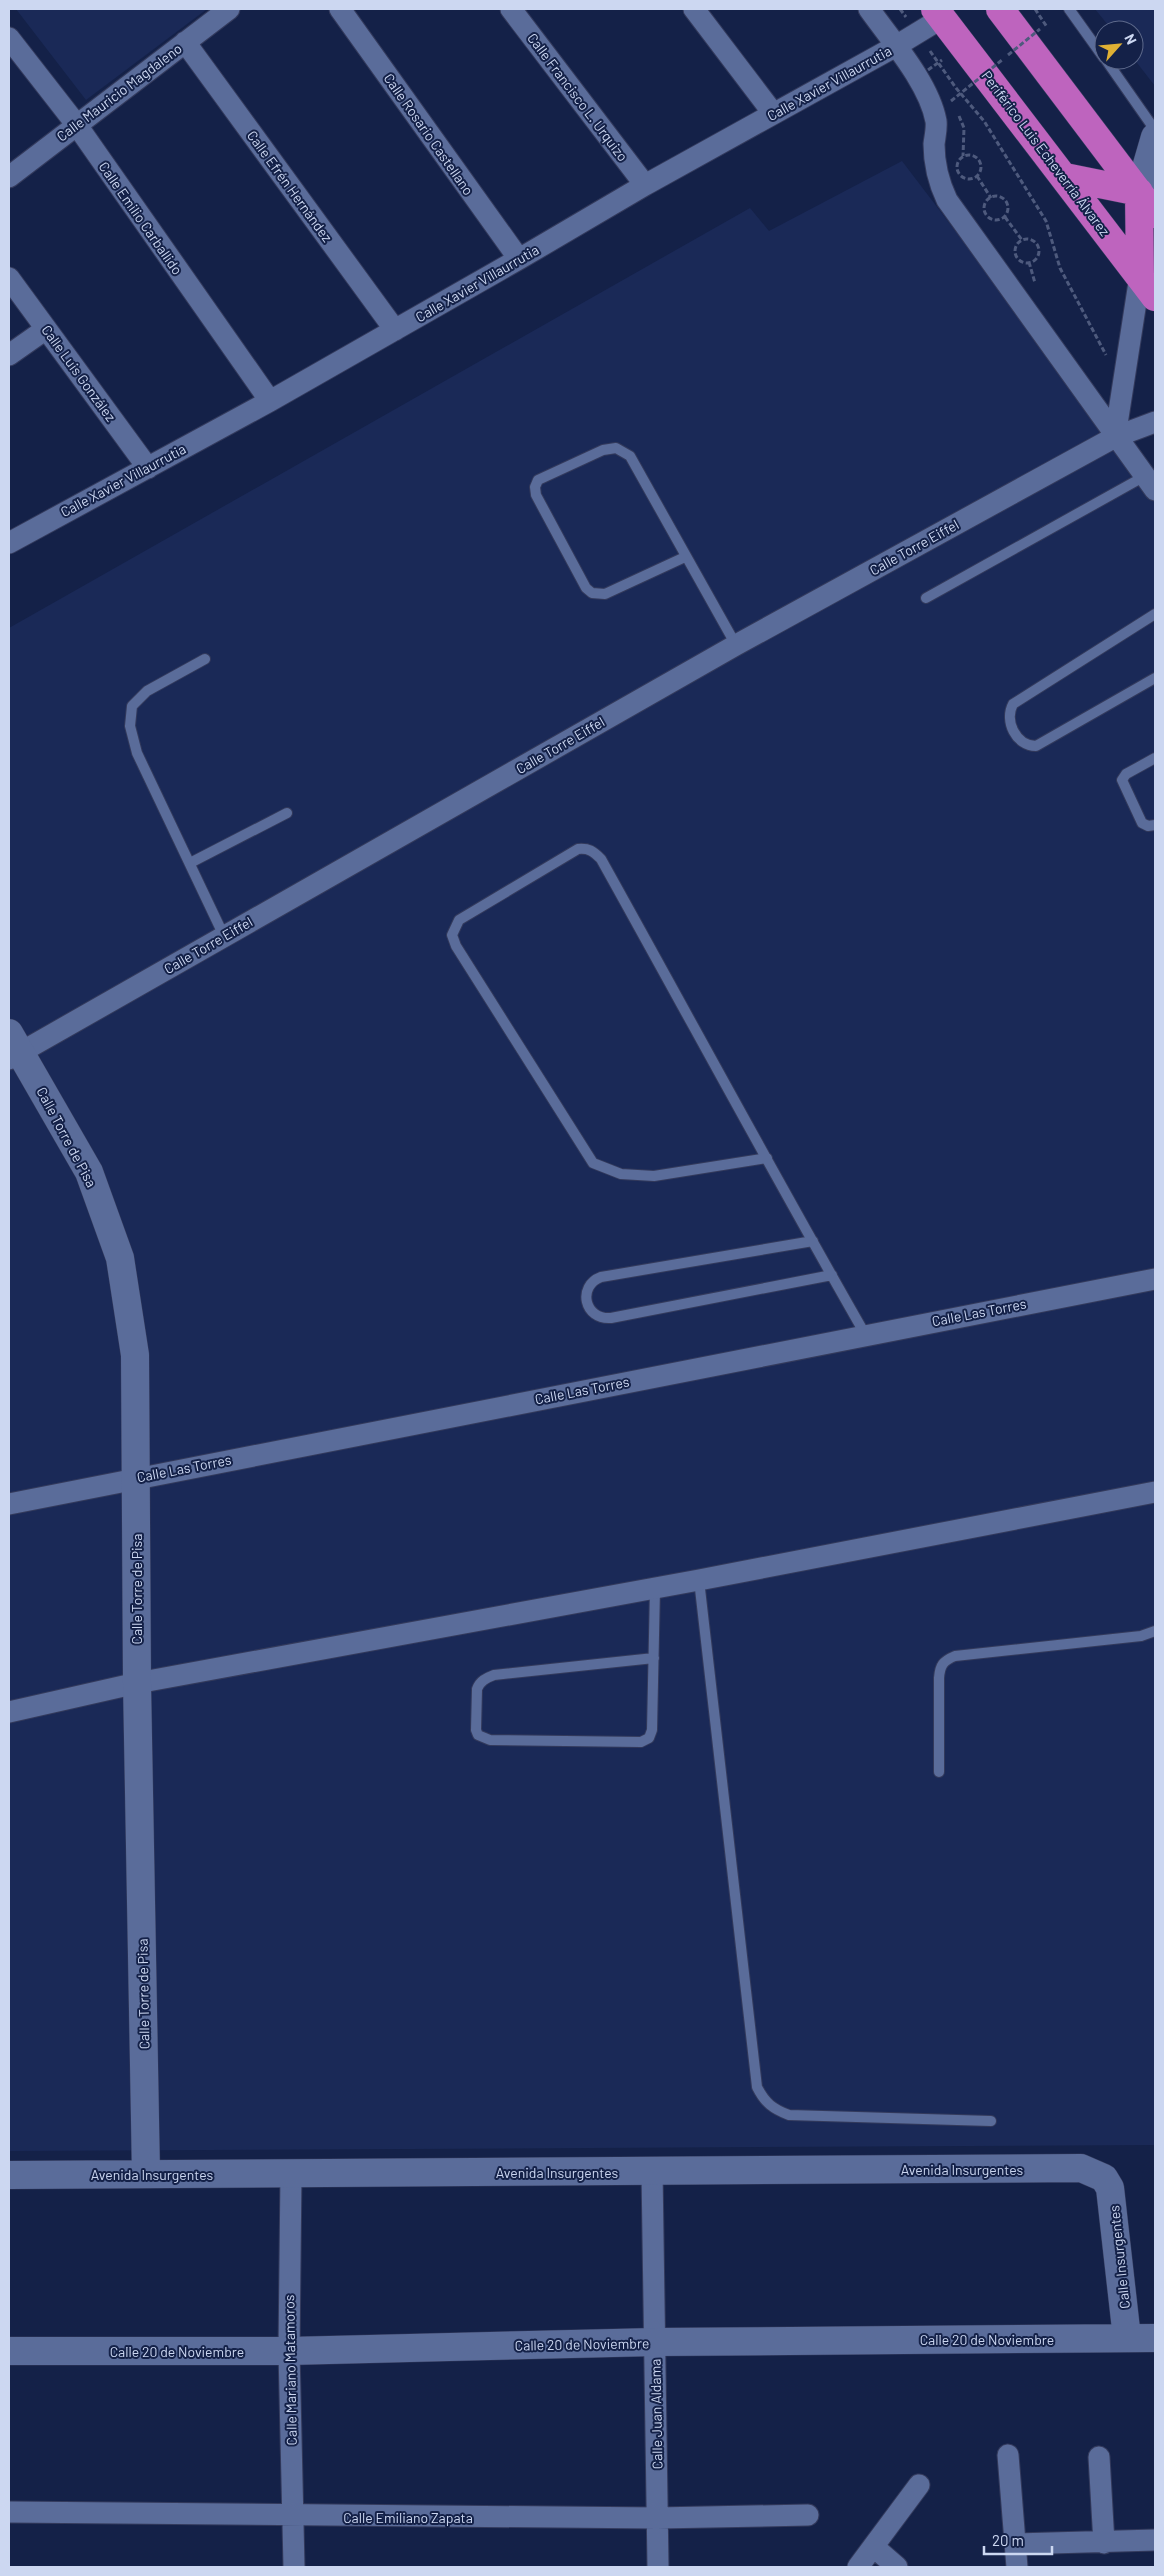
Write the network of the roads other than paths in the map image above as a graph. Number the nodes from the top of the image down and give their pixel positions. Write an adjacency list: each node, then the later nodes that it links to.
1 (229, 9): 10 (street, Calle Mauricio Magdaleno)
2 (340, 9): 23 (street, Calle Rosario Castellano)
3 (511, 9): 20 (street, Calle Francisco L. Urquizo)
4 (694, 9): 14 (street)
5 (869, 9): 12 (street)
6 (1000, 9): 21 (highway)
7 (1069, 9): 11 (lane)
8 (939, 13): 12 (street, Calle Xavier Villaurrutia); 19 (highway, Periférico Luis Echeverría Álvarez)
9 (9, 38): 15 (street, Calle Emilio Carballido)
10 (185, 42): 15 (street, Calle Mauricio Magdaleno); 27 (street, Calle Efrén Hernández)
11 (1094, 44)
12 (896, 46): 14 (street, Calle Xavier Villaurrutia); 31 (street)
13 (1113, 70): 16 (lane)
14 (773, 113): 20 (street, Calle Xavier Villaurrutia)
15 (76, 124): 18 (street, Calle Mauricio Magdaleno); 29 (street, Calle Emilio Carballido)
16 (1155, 130)
17 (1155, 137): 21 (street)
18 (9, 177)
19 (1065, 177): 21 (highway); 25 (highway, Periférico Luis Echeverría Álvarez)
20 (644, 185): 23 (street, Calle Xavier Villaurrutia)
21 (1147, 186): 22 (highway); 25 (highway)
22 (1155, 214)
23 (519, 260): 27 (street, Calle Xavier Villaurrutia)
24 (9, 278): 26 (street, Calle Luis González)
25 (1148, 287): 31 (street)
26 (46, 329): 28 (street); 32 (street, Calle Luis González)
27 (395, 330): 29 (street, Calle Xavier Villaurrutia)
28 (9, 355)
29 (270, 401): 32 (street, Calle Xavier Villaurrutia)
30 (1155, 422): 31 (street, Calle Torre Eiffel)
31 (1115, 437): 33 (street); 38 (street, Calle Torre Eiffel)
32 (148, 468): 34 (street, Calle Xavier Villaurrutia)
33 (1150, 483): 36 (lane)
34 (9, 543)
35 (685, 556): 35 (lane); 38 (lane)
36 (926, 598)
37 (1155, 614): 40 (lane)
38 (736, 645): 45 (street, Calle Torre Eiffel)
39 (205, 659): 44 (lane)
40 (1155, 678)
41 (1155, 758): 43 (lane)
42 (287, 813): 44 (lane)
43 (1155, 825)
44 (190, 863): 45 (lane)
45 (224, 936): 46 (street, Calle Torre Eiffel)
46 (12, 1048): 52 (street, Calle Torre de Pisa)
47 (767, 1158): 47 (lane); 48 (lane)
48 (813, 1241): 49 (lane); 49 (lane)
49 (832, 1276): 51 (lane)
50 (1155, 1279): 51 (street, Calle Las Torres)
51 (865, 1334): 52 (street, Calle Las Torres)
52 (136, 1478): 54 (street, Calle Las Torres); 59 (street, Calle Torre de Pisa)
53 (1155, 1492): 55 (street)
54 (9, 1504)
55 (698, 1580): 56 (street); 62 (lane)
56 (655, 1588): 58 (lane); 59 (street)
57 (1155, 1631): 61 (lane)
58 (654, 1658): 58 (lane)
59 (136, 1683): 60 (street); 65 (street, Calle Torre de Pisa)
60 (9, 1712)
61 (938, 1772)
62 (991, 2121)
63 (652, 2172): 64 (street, Avenida Insurgentes); 67 (street, Avenida Insurgentes); 70 (street, Calle Juan Aldama)
64 (291, 2173): 65 (street, Avenida Insurgentes); 72 (street, Calle Mariano Matamoros)
65 (146, 2174): 66 (street, Avenida Insurgentes)
66 (9, 2175)
67 (1104, 2178): 68 (street, Calle Insurgentes)
68 (1127, 2338): 69 (street, Calle 20 de Noviembre); 70 (street, Calle 20 de Noviembre)
69 (1155, 2338)
70 (655, 2342): 72 (street, Calle 20 de Noviembre); 79 (street, Calle Juan Aldama)
71 (9, 2351): 72 (street, Calle 20 de Noviembre)
72 (289, 2351): 78 (street, Calle Mariano Matamoros)
73 (1008, 2455): 82 (street)
74 (1099, 2457): 81 (street)
75 (919, 2486): 83 (street)
76 (9, 2512): 78 (street, Calle Emiliano Zapata)
77 (808, 2515): 79 (street, Calle Emiliano Zapata)
78 (292, 2516): 79 (street, Calle Emiliano Zapata); 84 (street, Calle Mariano Matamoros)
79 (657, 2518): 85 (street, Calle Juan Aldama)
80 (1155, 2540): 81 (street)
81 (1104, 2543): 82 (street)
82 (1015, 2544): 88 (street)
83 (874, 2547): 86 (street); 87 (street)
84 (294, 2567)
85 (658, 2567)
86 (858, 2567)
87 (897, 2567)
88 (1017, 2567)

